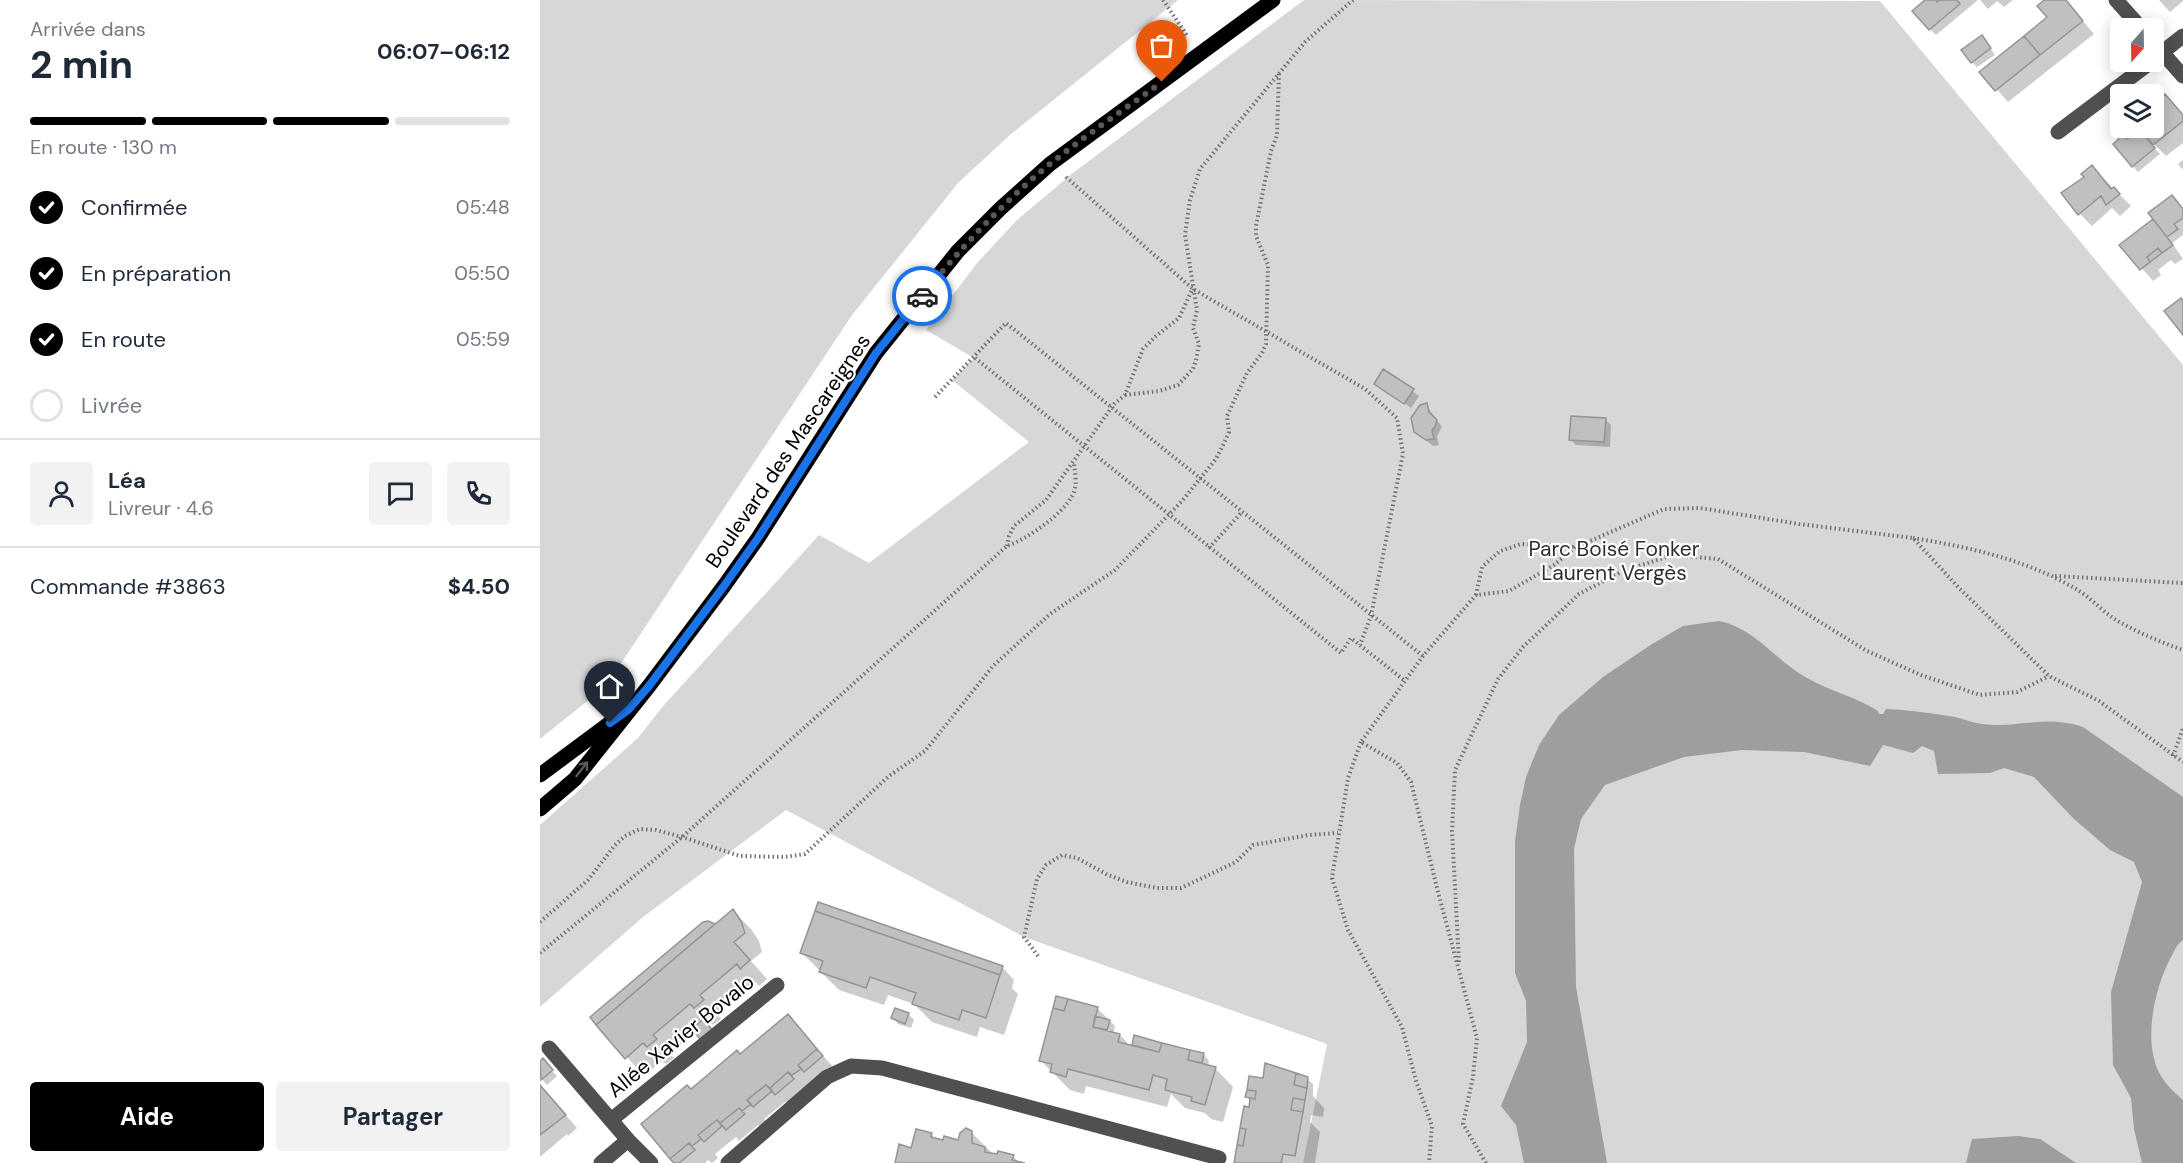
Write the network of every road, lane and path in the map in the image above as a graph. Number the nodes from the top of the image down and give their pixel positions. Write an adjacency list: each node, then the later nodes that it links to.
1 (1163, 0): 8 (path)
2 (1273, 0): 8 (main road, Boulevard des Mascareignes)
3 (1353, 0): 11 (path)
4 (2116, 0): 5 (street)
5 (2132, 18)
6 (2183, 36): 7 (street)
7 (2164, 48)
8 (1199, 54): 14 (main road, Boulevard des Mascareignes)
9 (2164, 61): 12 (street)
10 (2133, 72): 13 (street)
11 (1279, 73): 15 (path); 16 (path)
12 (2183, 76)
13 (2058, 132)
14 (1050, 164): 15 (path); 39 (main road, Boulevard des Mascareignes)
15 (1193, 289): 16 (path); 18 (path); 18 (path)
16 (1267, 332): 23 (path); 33 (path)
17 (975, 358): 19 (path); 20 (path); 21 (path)
18 (1125, 395): 20 (path)
19 (935, 397)
20 (1112, 409): 21 (path); 23 (path)
21 (1085, 447): 22 (path); 25 (path)
22 (1074, 464): 27 (path); 27 (path)
23 (1200, 479): 24 (path); 25 (path)
24 (1242, 512): 29 (path); 33 (path)
25 (1168, 515): 29 (path); 47 (path)
26 (1913, 538): 28 (path); 30 (path); 37 (path)
27 (1007, 546): 47 (path)
28 (1576, 547): 32 (path); 32 (path)
29 (1209, 548): 34 (path)
30 (2052, 576): 31 (path); 35 (path)
31 (2183, 583)
32 (1476, 595): 36 (path)
33 (1371, 616): 34 (path); 36 (path)
34 (1360, 645): 38 (path)
35 (2183, 650)
36 (1423, 656): 38 (path)
37 (2049, 676): 42 (path); 51 (path)
38 (1405, 681): 41 (path)
39 (628, 710): 44 (main road, Boulevard des Mascareignes); 45 (main road, Boulevard des Mascareignes, one-way to 39)
40 (2183, 728): 42 (path)
41 (1361, 742): 46 (path); 51 (path)
42 (2173, 756): 43 (path)
43 (2183, 762)
44 (540, 775)
45 (540, 809)
46 (1338, 833): 50 (path); 60 (path)
47 (682, 837): 48 (path); 49 (path)
48 (540, 922)
49 (540, 953)
50 (1038, 956)
51 (1459, 972): 61 (path)
52 (777, 985): 54 (street, Allée Xavier Bovalo)
53 (549, 1048): 54 (street, Allée Xavier Bovalo)
54 (611, 1120): 55 (street, Allée Xavier Bovalo)
55 (628, 1140): 57 (street); 58 (street, Allée Xavier Bovalo)
56 (1219, 1158): 59 (street)
57 (601, 1163)
58 (651, 1163)
59 (728, 1163)
60 (1429, 1163)
61 (1486, 1163)

